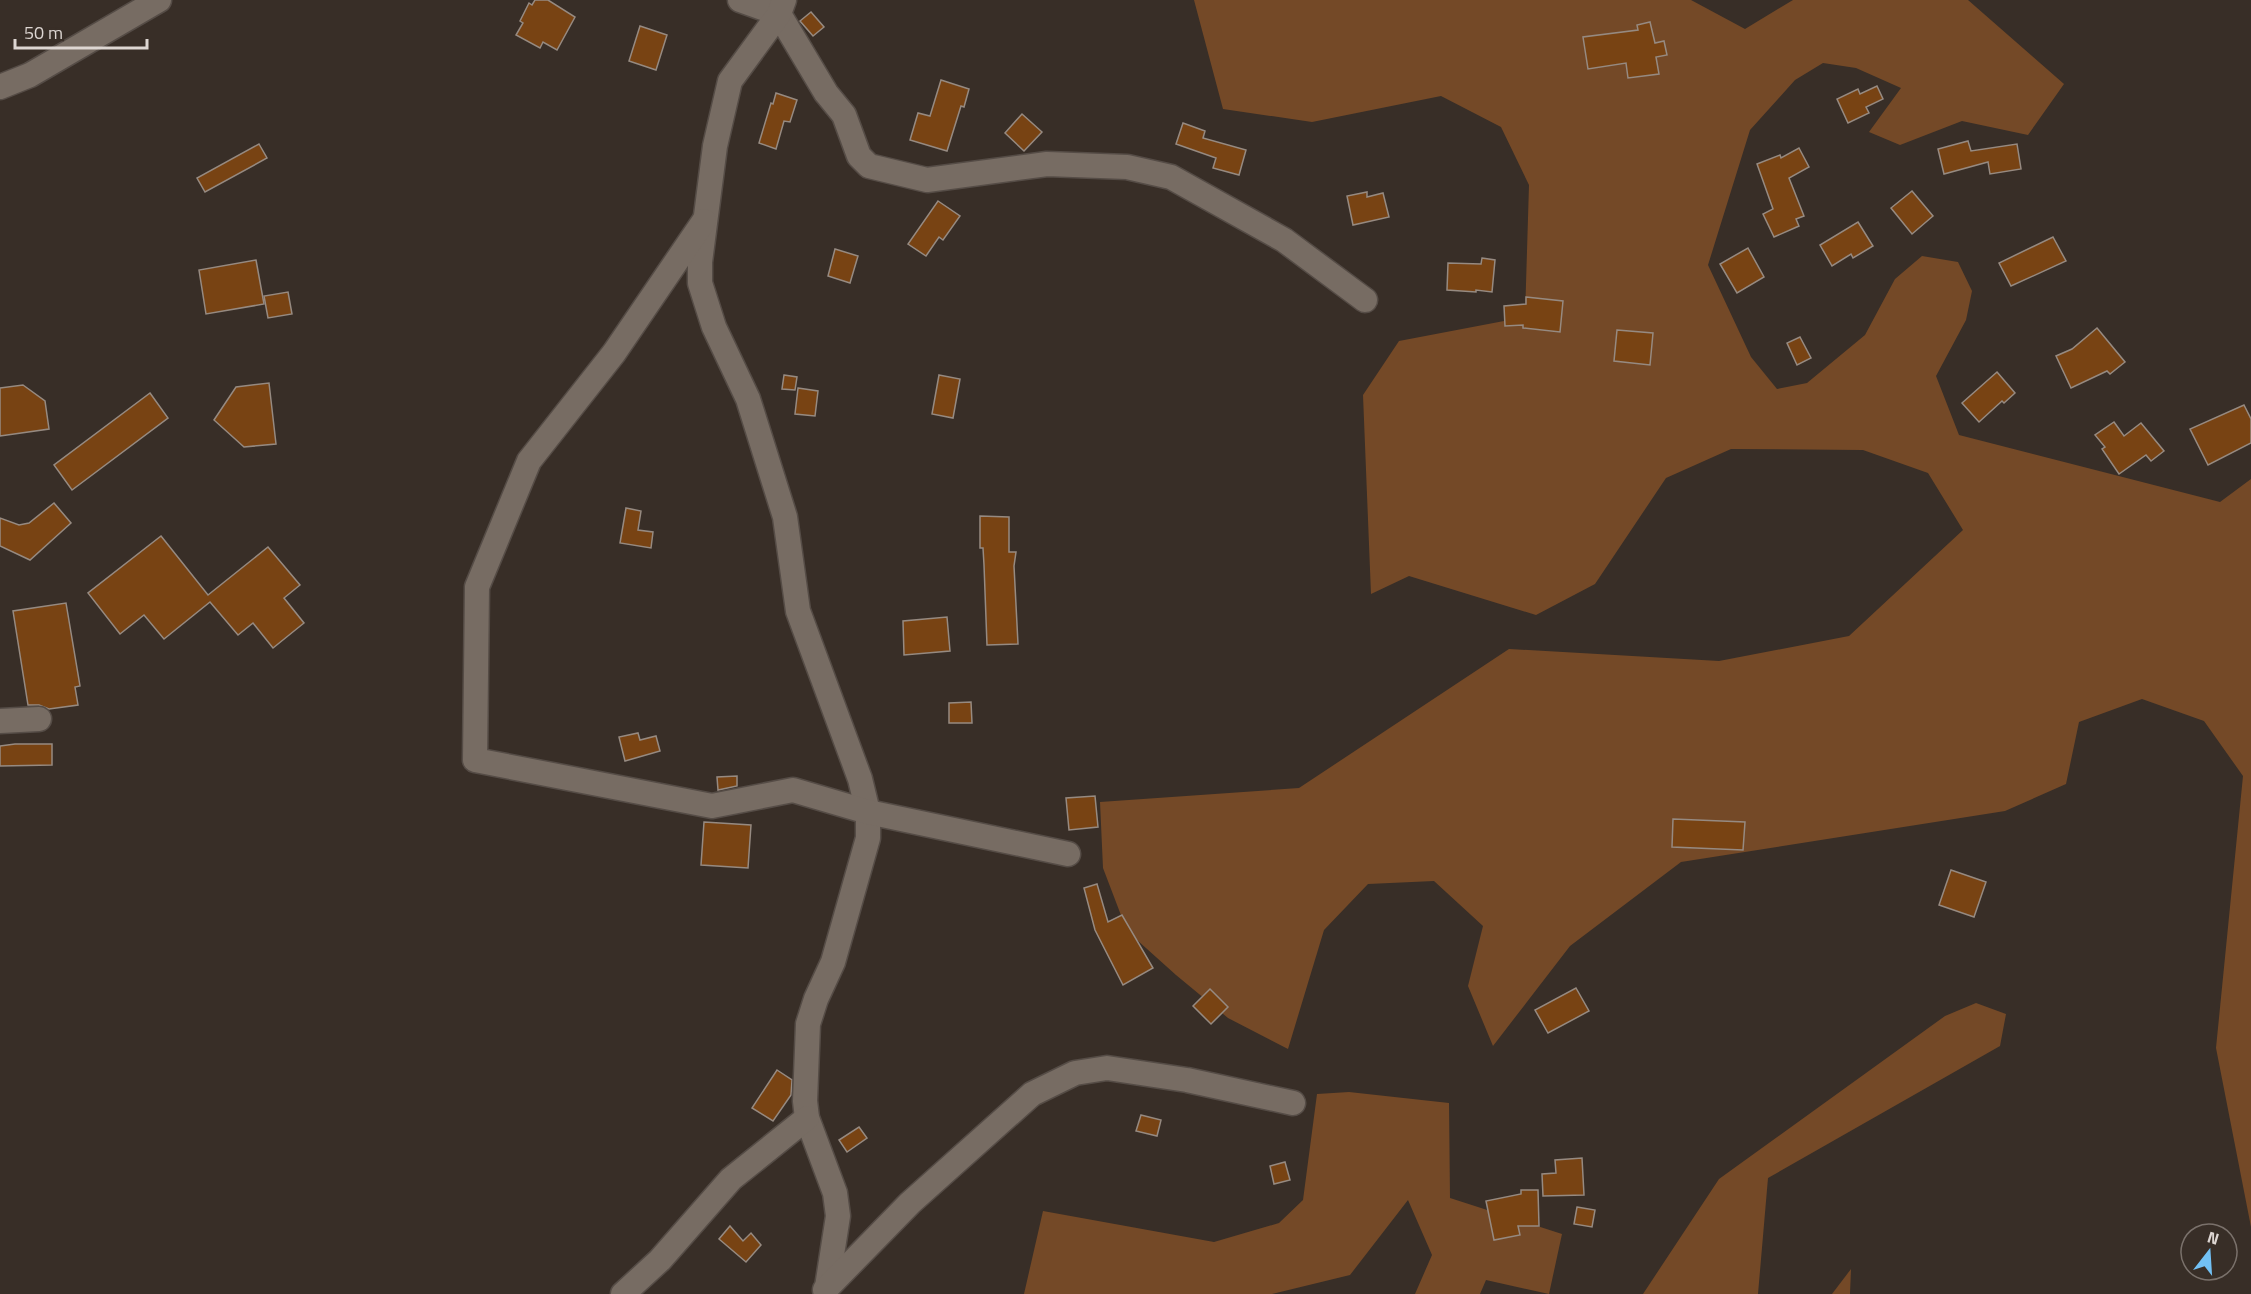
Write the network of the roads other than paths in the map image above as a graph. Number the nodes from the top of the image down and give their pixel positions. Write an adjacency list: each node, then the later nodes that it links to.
1 (159, 0): 4 (street)
2 (741, 0): 3 (street)
3 (782, 7): 5 (street); 6 (street)
4 (0, 87)
5 (707, 216): 9 (street); 9 (street)
6 (1365, 300)
7 (39, 719): 8 (street)
8 (0, 721)
9 (868, 812): 10 (street); 12 (street)
10 (1068, 854)
11 (1293, 1103): 13 (street)
12 (807, 1118): 13 (street); 14 (street)
13 (824, 1291)
14 (623, 1294)

